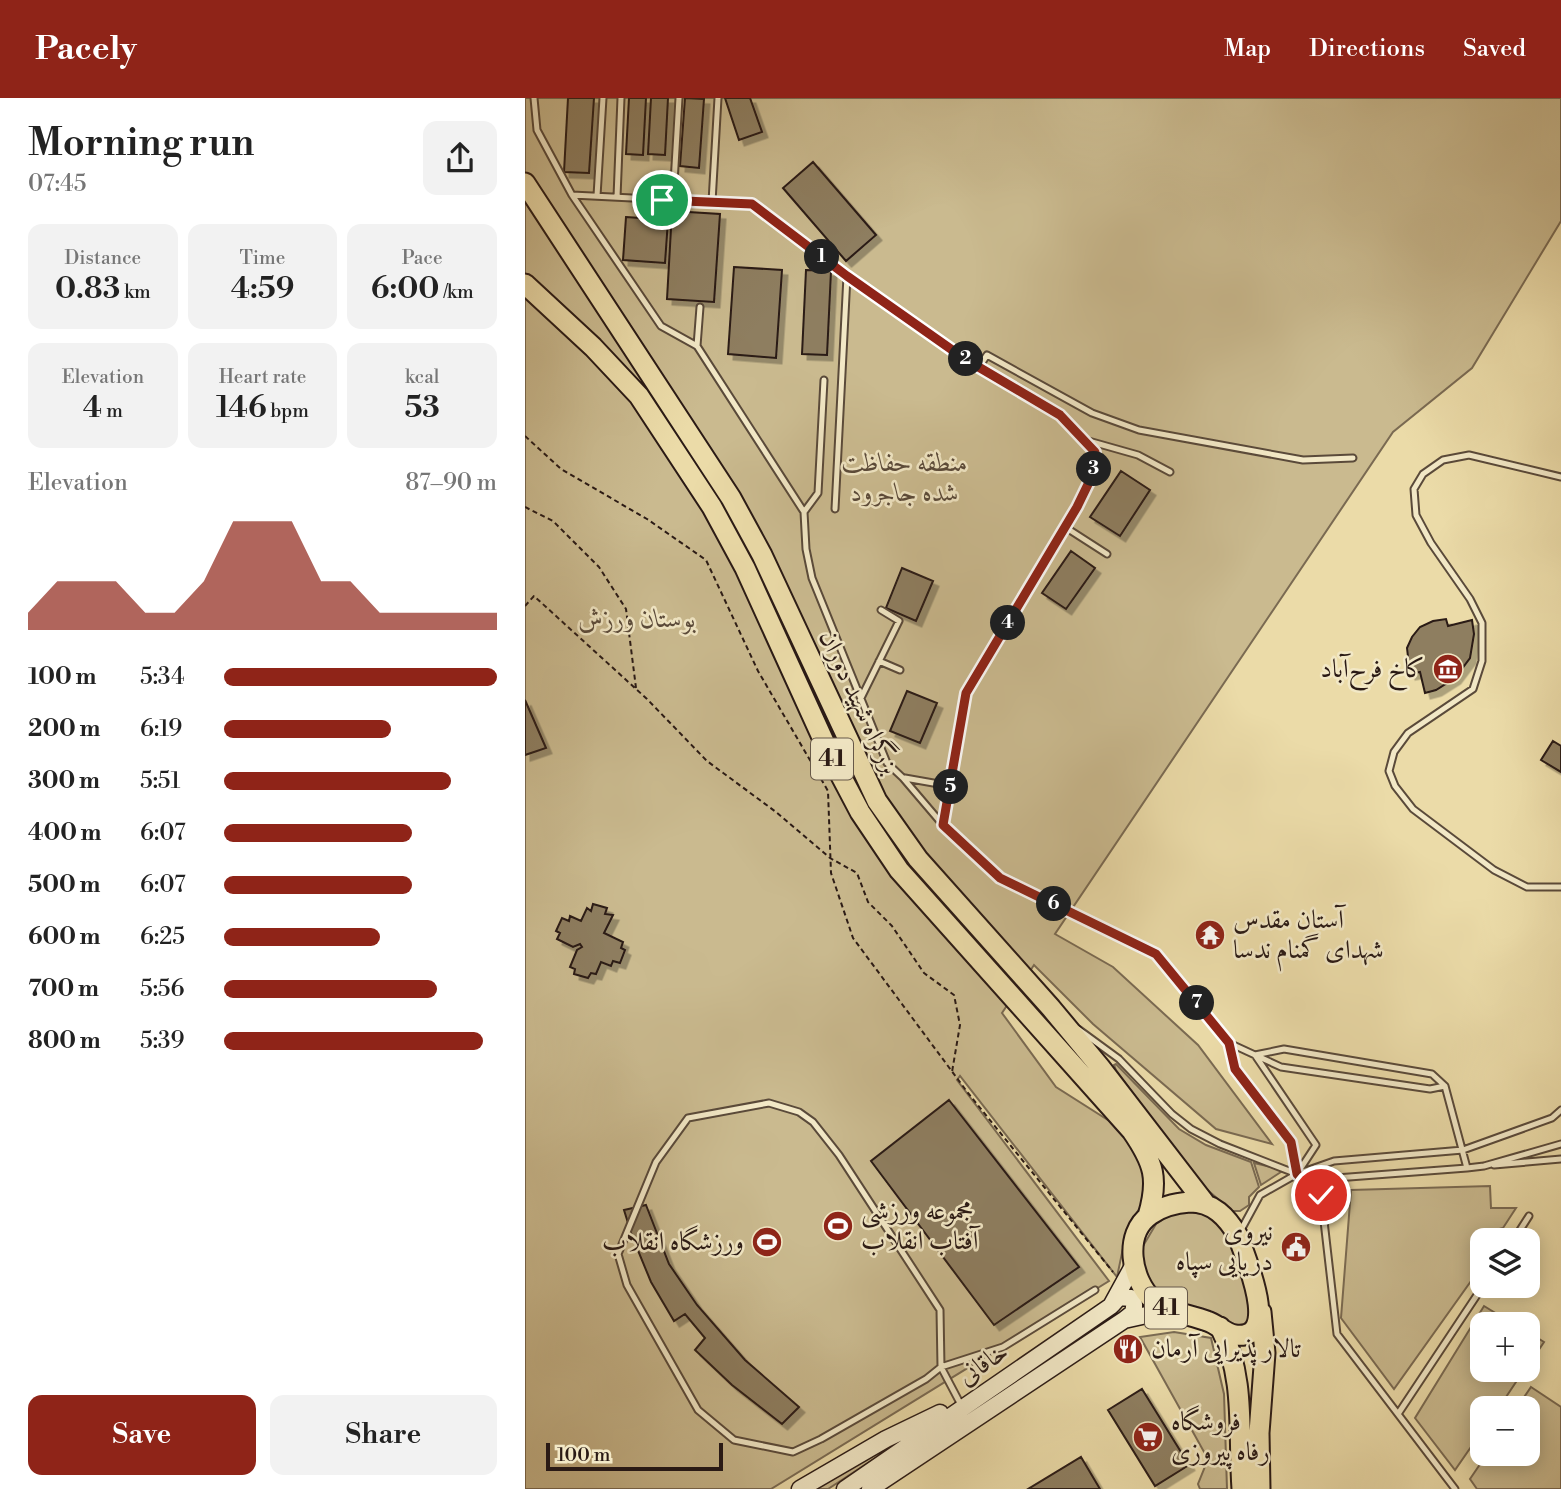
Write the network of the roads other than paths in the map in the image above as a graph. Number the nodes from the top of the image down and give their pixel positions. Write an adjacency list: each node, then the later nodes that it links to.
1 (534, 98): 7 (lane)
2 (603, 98): 8 (lane)
3 (621, 98): 9 (lane)
4 (679, 98): 10 (lane)
5 (718, 98): 11 (lane)
6 (525, 183): 34 (highway, بزرگراه شهید دوران / 41)
7 (572, 195): 8 (lane); 15 (lane)
8 (597, 196): 9 (lane)
9 (617, 197): 10 (lane)
10 (673, 200): 11 (lane)
11 (712, 202): 12 (lane)
12 (847, 276): 16 (lane); 22 (lane)
13 (525, 284): 46 (highway, بزرگراه شهید دوران / 41)
14 (700, 307): 15 (lane)
15 (697, 346): 23 (lane)
16 (979, 367): 18 (lane); 19 (lane)
17 (824, 380): 23 (lane)
18 (1082, 439): 20 (lane); 24 (lane)
19 (1353, 458)
20 (1170, 472)
21 (1561, 477): 33 (lane)
22 (835, 509)
23 (804, 512): 29 (lane)
24 (1065, 527): 25 (lane); 31 (lane)
25 (1107, 554)
26 (881, 610): 27 (lane)
27 (879, 661): 28 (lane); 29 (lane)
28 (900, 670)
29 (860, 700): 30 (lane)
30 (903, 778): 31 (lane); 32 (lane)
31 (953, 779): 32 (lane)
32 (943, 825): 35 (lane)
33 (1561, 887)
34 (1051, 1008): 44 (lane); 45 (highway, بزرگراه شهید دوران / 41)
35 (1229, 1043): 36 (lane); 44 (lane)
36 (1255, 1055): 37 (lane); 37 (lane); 44 (lane)
37 (1445, 1086): 40 (lane)
38 (1561, 1110): 40 (lane)
39 (1561, 1144): 42 (lane)
40 (1463, 1150): 43 (lane); 44 (lane)
41 (1561, 1159): 42 (lane)
42 (1484, 1166): 43 (lane)
43 (1467, 1168): 44 (lane)
44 (1297, 1174): 49 (lane); 61 (lane)
45 (1204, 1202): 46 (highway); 49 (highway, 41)
46 (1148, 1216): 50 (highway, 41)
47 (1529, 1216): 48 (lane)
48 (1521, 1228)
49 (1238, 1236): 54 (highway, 41)
50 (1125, 1271): 53 (main road, خاقانی); 55 (highway, 41)
51 (1095, 1290): 58 (lane)
52 (1475, 1298): 61 (lane)
53 (1111, 1306): 56 (main road); 59 (main road, خاقانی)
54 (1260, 1308): 57 (highway, 41); 66 (highway, 41)
55 (1169, 1310): 56 (main road, خاقانی); 57 (highway, 41)
56 (1124, 1320): 64 (main road, خاقانی)
57 (1220, 1327): 65 (highway, 41)
58 (941, 1367): 58 (lane); 60 (lane)
59 (1002, 1382): 60 (main road); 63 (main road, خاقانی)
60 (960, 1403): 62 (main road)
61 (1398, 1414): 67 (lane)
62 (800, 1489)
63 (845, 1489)
64 (870, 1489)
65 (1242, 1489)
66 (1260, 1489)
67 (1455, 1489)

